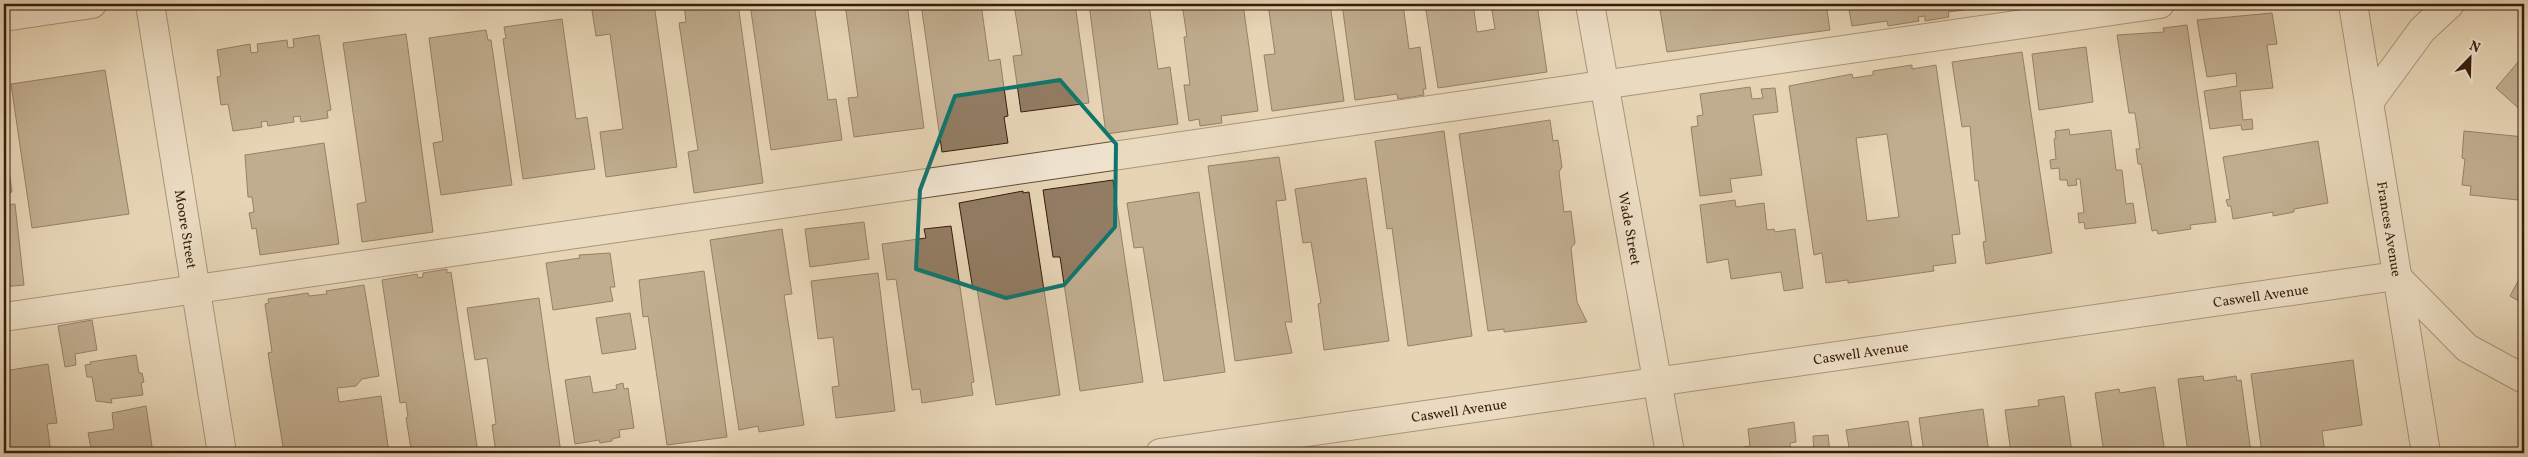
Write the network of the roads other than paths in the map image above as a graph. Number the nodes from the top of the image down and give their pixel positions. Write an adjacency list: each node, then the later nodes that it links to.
1 (92, 4): 7 (street)
2 (150, 4): 11 (street, Moore Street)
3 (1590, 4): 8 (street, Wade Street)
4 (2160, 4): 8 (street)
5 (2353, 4): 9 (street, Frances Avenue)
6 (2450, 4): 9 (street)
7 (4, 16)
8 (1605, 86): 11 (street); 14 (street, Wade Street)
9 (2370, 101): 10 (street, Frances Avenue)
10 (2396, 276): 13 (street); 14 (street, Caswell Avenue); 18 (street, Frances Avenue)
11 (195, 290): 12 (street); 15 (street, Moore Street)
12 (4, 317)
13 (2524, 379)
14 (1658, 381): 16 (street, Caswell Avenue); 17 (street, Wade Street)
15 (222, 453)
16 (1160, 453)
17 (1670, 453)
18 (2426, 453)

